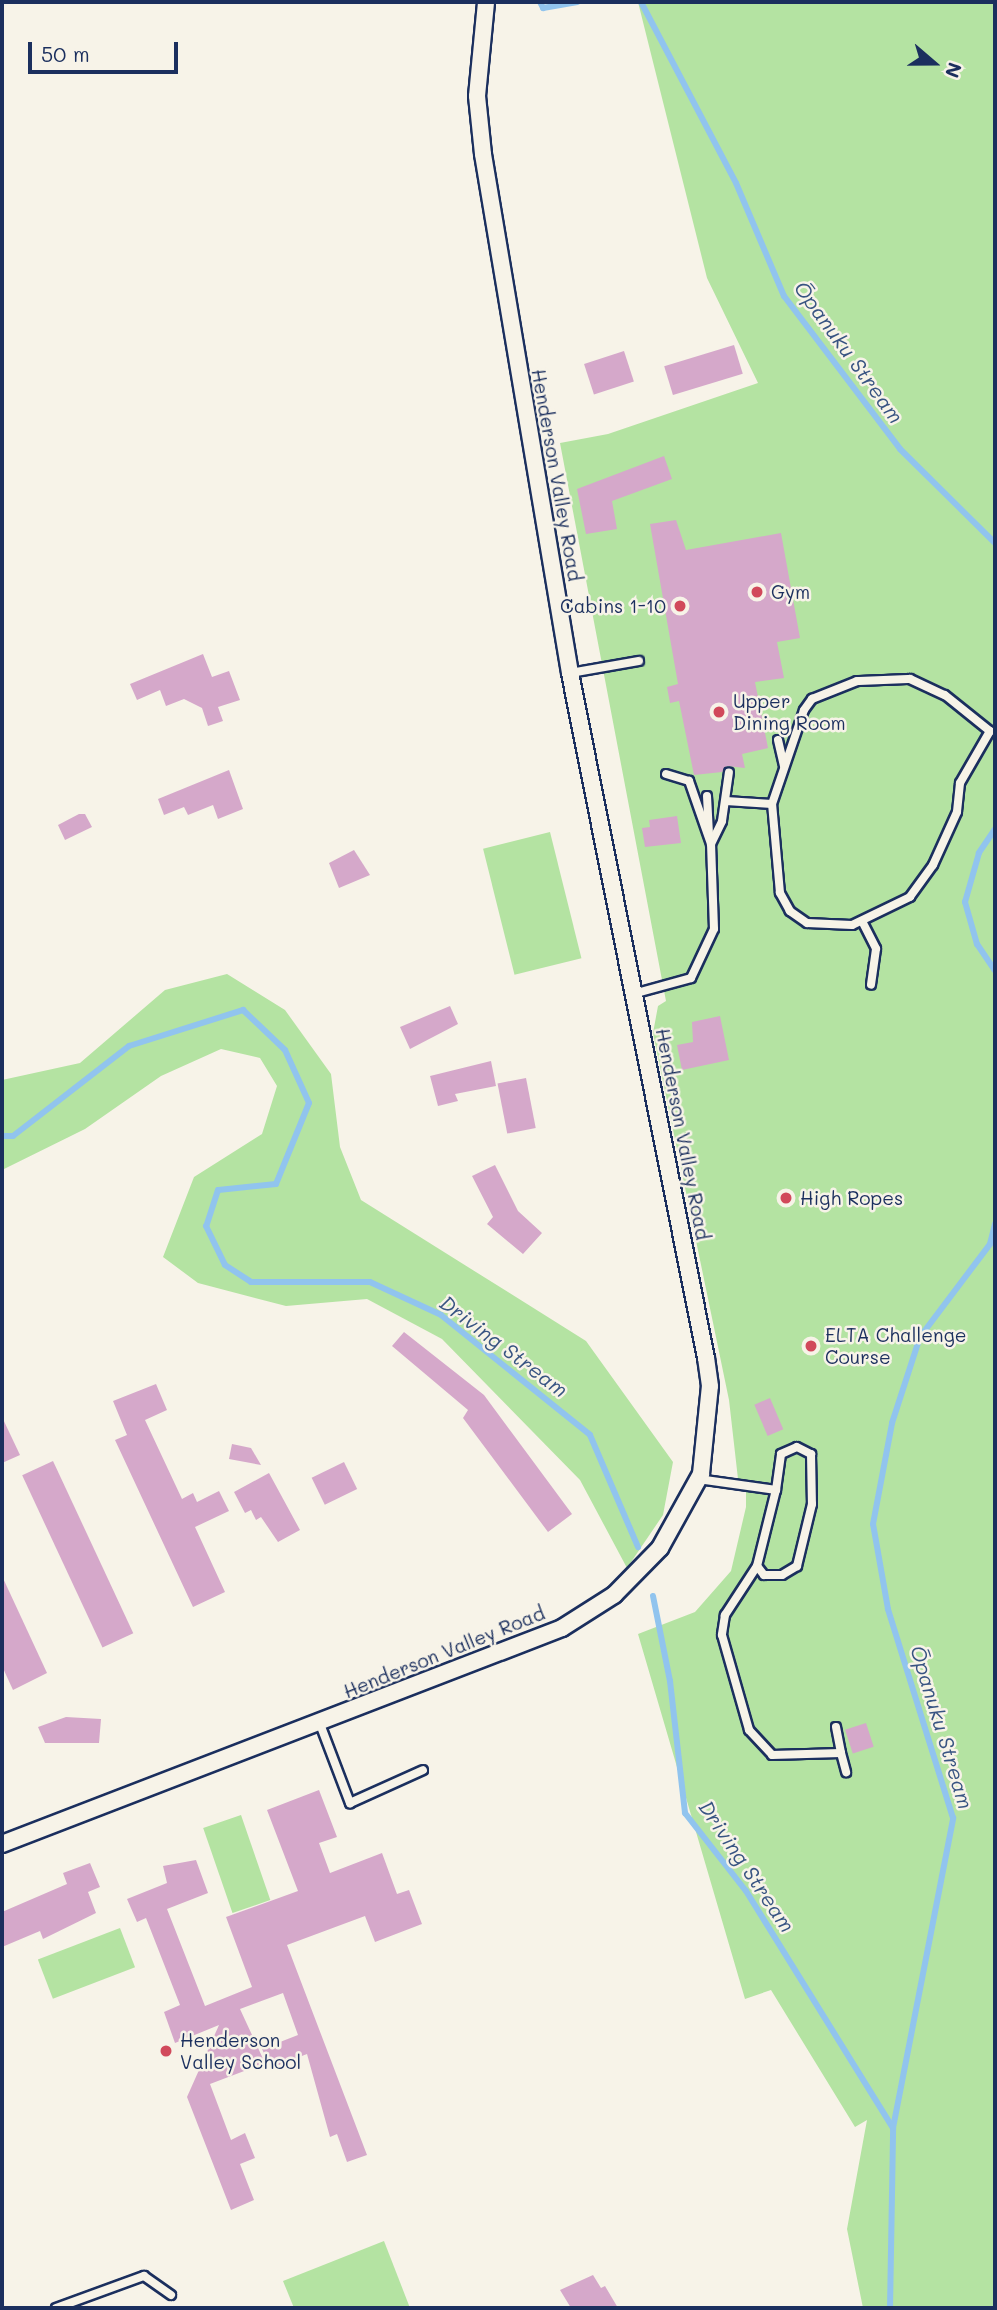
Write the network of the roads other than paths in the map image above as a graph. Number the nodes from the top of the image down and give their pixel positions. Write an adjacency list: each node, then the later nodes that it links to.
1 (486, 2): 3 (street, Henderson Valley Road)
2 (639, 661): 3 (lane)
3 (570, 673): 15 (street, Henderson Valley Road)
4 (993, 731): 6 (lane); 13 (lane)
5 (778, 740): 6 (lane)
6 (784, 766): 11 (lane)
7 (729, 772): 10 (lane)
8 (666, 774): 12 (lane)
9 (708, 796): 12 (lane)
10 (726, 801): 11 (lane); 12 (lane)
11 (772, 804): 13 (lane)
12 (710, 844): 15 (lane)
13 (862, 921): 14 (lane)
14 (871, 985)
15 (633, 995): 16 (street, Henderson Valley Road)
16 (698, 1479): 17 (lane); 19 (street, Henderson Valley Road)
17 (776, 1490): 18 (lane); 18 (lane)
18 (757, 1566): 21 (lane)
19 (320, 1724): 22 (lane); 24 (street, Henderson Valley Road)
20 (836, 1727): 21 (lane)
21 (841, 1753): 23 (lane)
22 (423, 1770)
23 (846, 1772)
24 (2, 1844)
25 (171, 2295): 26 (lane)
26 (56, 2308)

